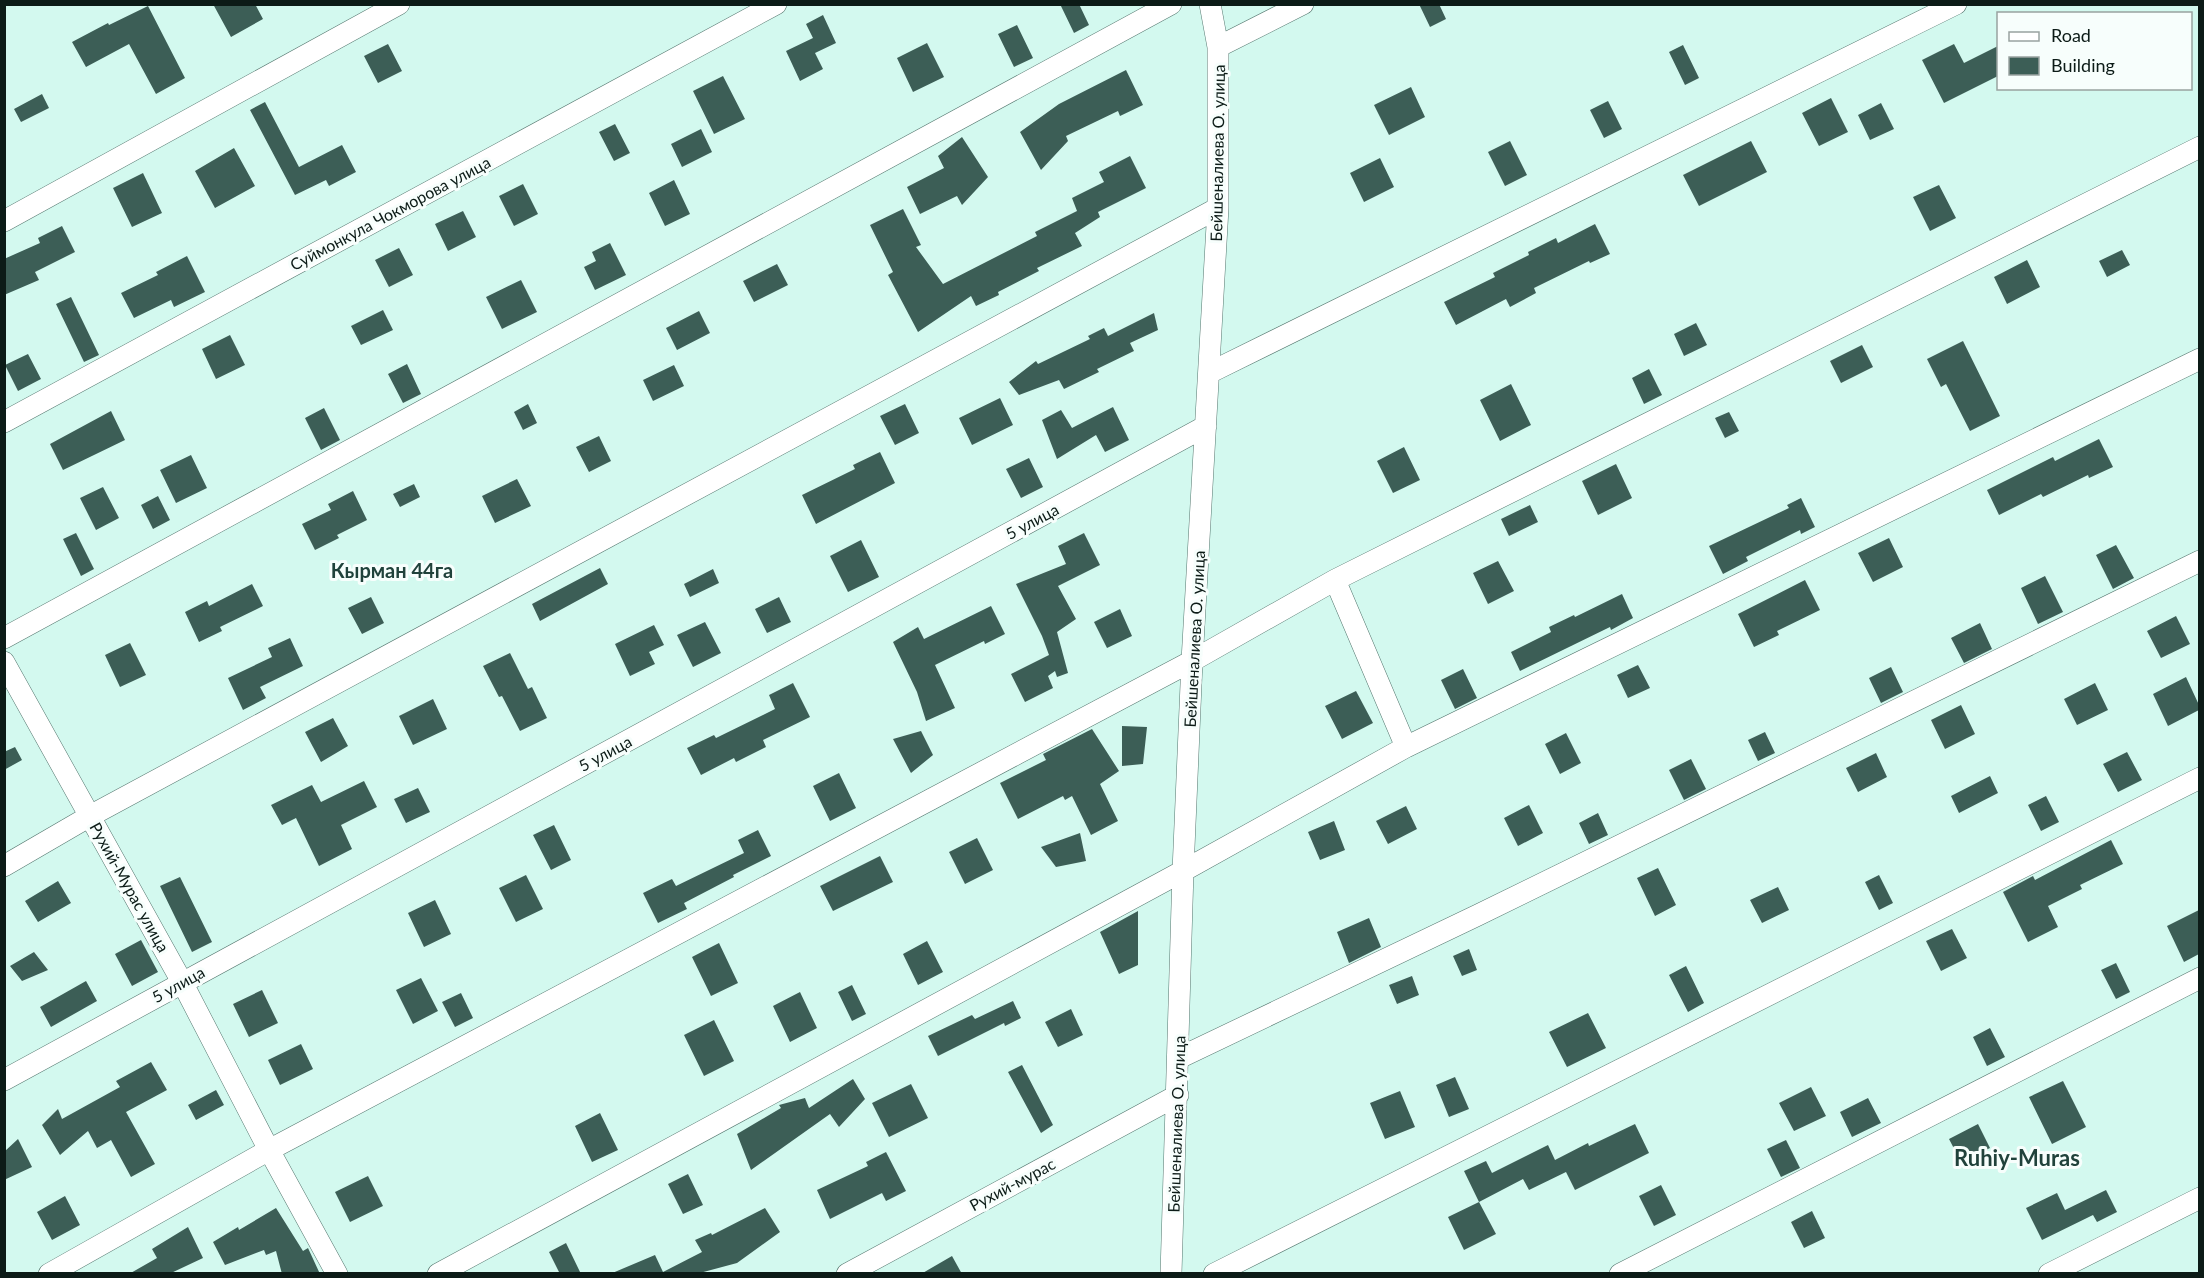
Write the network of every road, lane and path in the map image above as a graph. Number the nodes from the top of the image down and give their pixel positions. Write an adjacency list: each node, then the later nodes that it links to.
1 (399, 4): 10 (street)
2 (776, 4): 13 (street, Суймонкула Чокморова улица)
3 (1171, 4): 17 (street)
4 (1210, 4): 7 (street, Бейшеналиева О. улица)
5 (1303, 4): 7 (street)
6 (1956, 4): 12 (street)
7 (1218, 47): 9 (street, Бейшеналиева О. улица)
8 (2199, 147): 16 (street)
9 (1218, 208): 12 (street, Бейшеналиева О. улица); 22 (street)
10 (4, 221)
11 (2199, 359): 20 (street)
12 (1209, 373): 14 (street, Бейшеналиева О. улица)
13 (4, 422)
14 (1206, 426): 18 (street, Бейшеналиева О. улица); 26 (street, 5 улица)
15 (2199, 561): 27 (street)
16 (1335, 580): 18 (street); 20 (street)
17 (4, 638)
18 (1192, 661): 24 (street, Бейшеналиева О. улица); 30 (street)
19 (4, 662): 22 (street, Рухий-Мурас улица)
20 (1406, 747): 24 (street)
21 (2199, 778): 37 (street)
22 (90, 816): 23 (street); 26 (street, Рухий-Мурас улица)
23 (4, 866)
24 (1183, 871): 27 (street, Бейшеналиева О. улица); 34 (street)
25 (2199, 978): 38 (street)
26 (182, 982): 28 (street, 5 улица); 30 (street, Рухий-Мурас улица)
27 (1179, 1058): 29 (street, Бейшеналиева О. улица)
28 (4, 1080)
29 (1178, 1095): 35 (street, Рухий-мурас); 36 (street, Бейшеналиева О. улица)
30 (269, 1150): 32 (street); 33 (street, Рухий-Мурас улица)
31 (2199, 1198): 39 (street)
32 (49, 1274)
33 (337, 1274)
34 (438, 1274)
35 (848, 1274)
36 (1171, 1274)
37 (1214, 1274)
38 (1620, 1274)
39 (2049, 1274)

